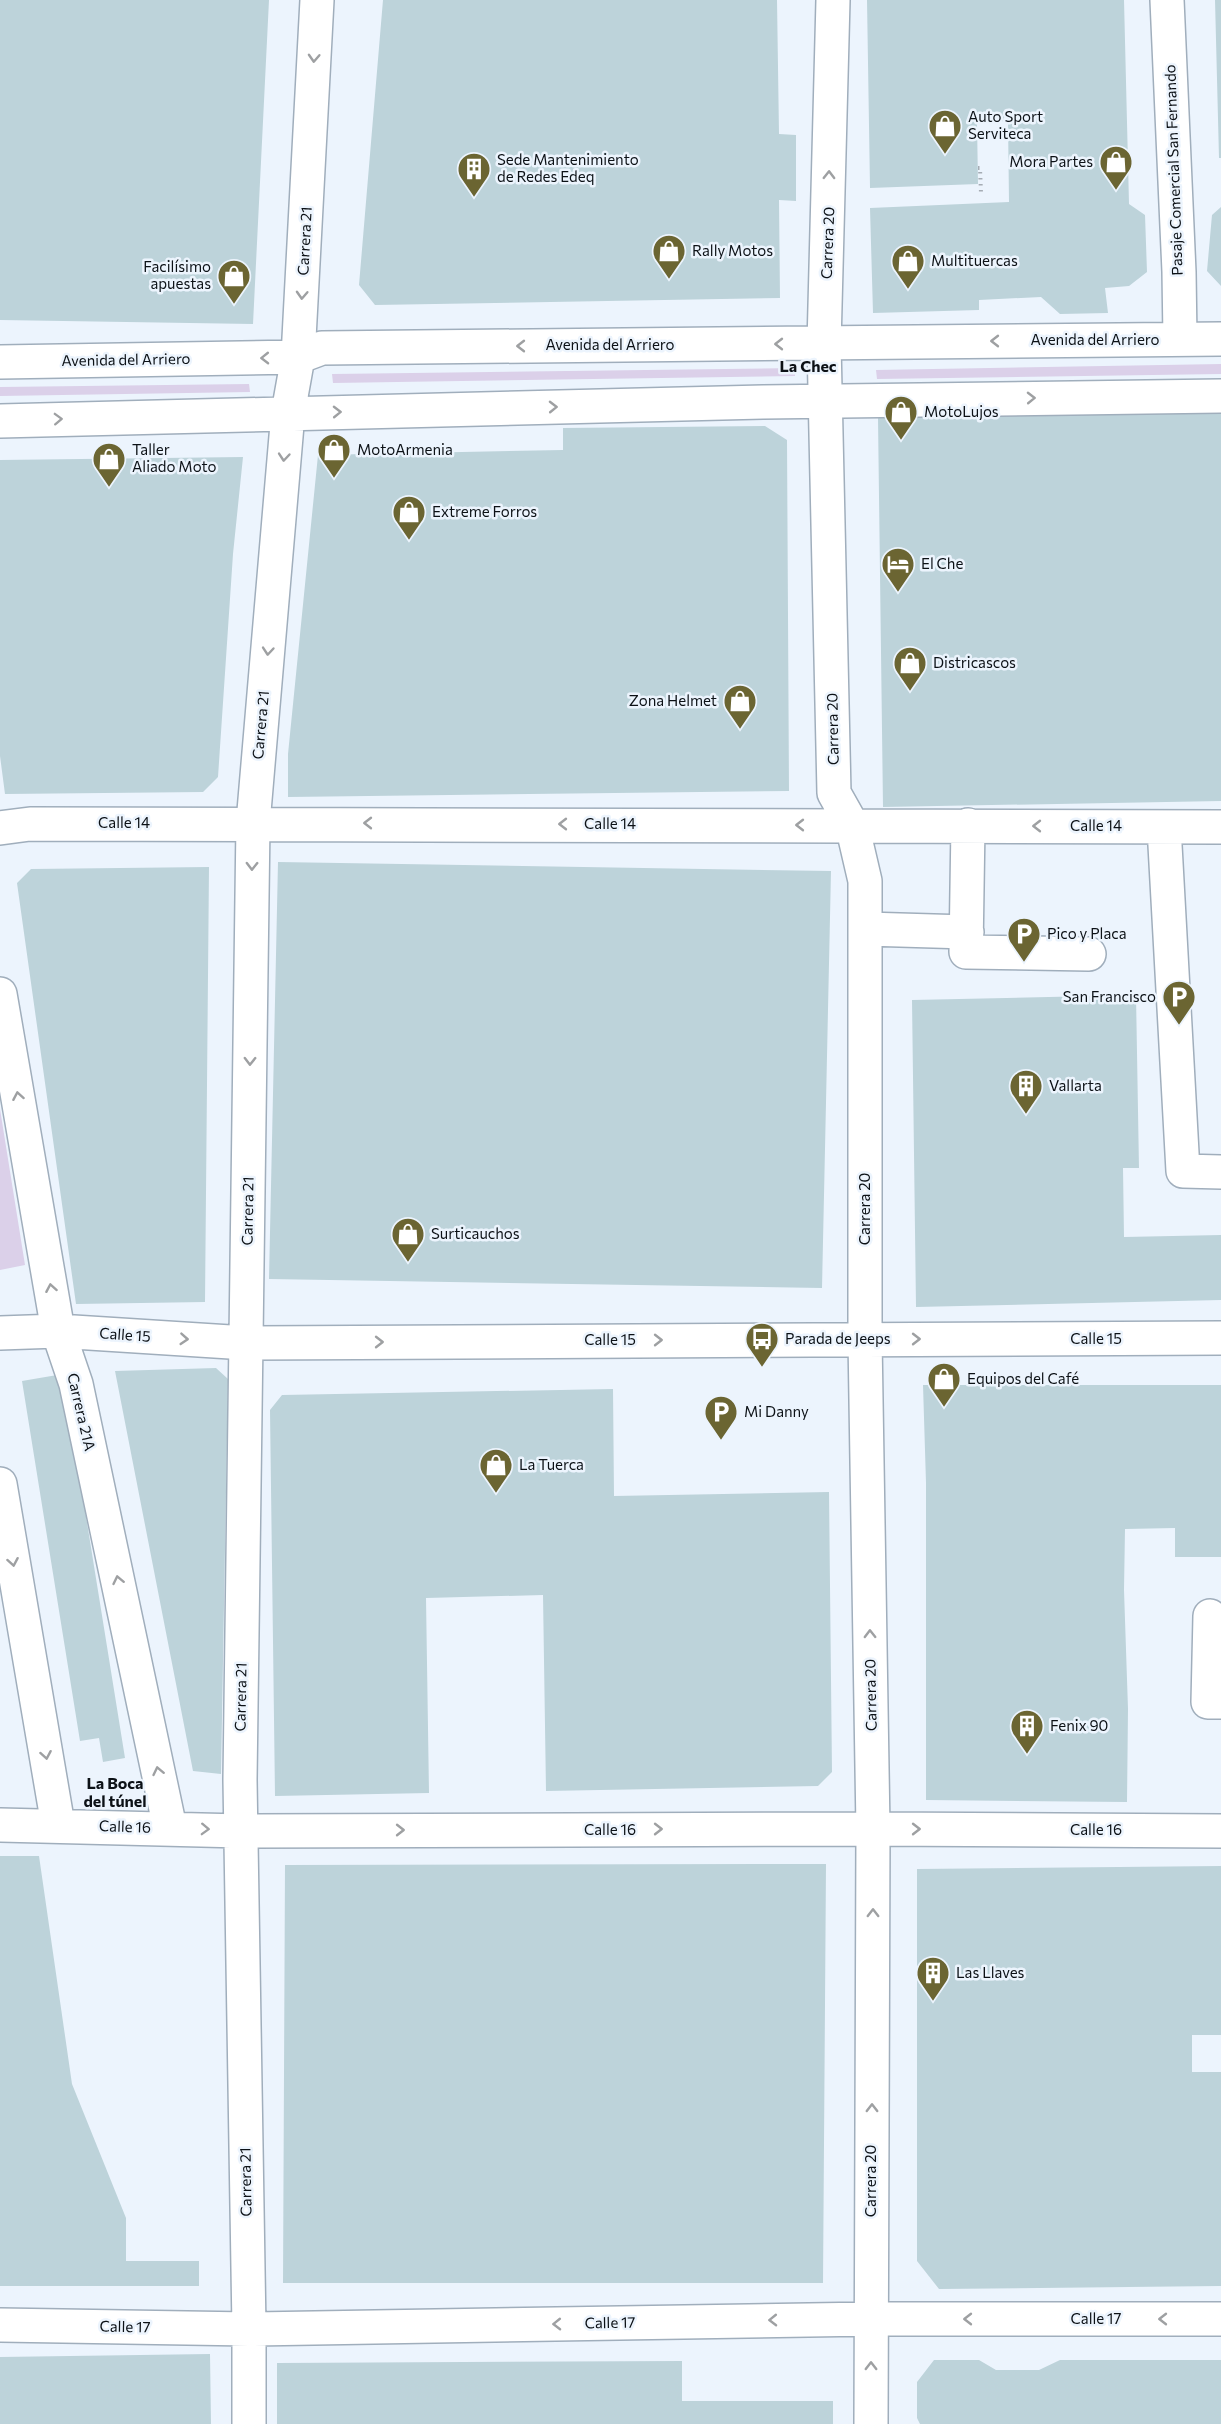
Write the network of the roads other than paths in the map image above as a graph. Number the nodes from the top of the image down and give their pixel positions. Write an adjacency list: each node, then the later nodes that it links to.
1 (317, 0): 7 (street, Carrera 21, one-way to 7)
2 (833, 0): 6 (street, Carrera 20, one-way to 2)
3 (1167, 0): 4 (street, Pasaje Comercial San Fernando)
4 (1180, 339): 5 (street, Avenida del Arriero); 6 (street, Avenida del Arriero, one-way to 6)
5 (1221, 339)
6 (824, 344): 7 (street, Avenida del Arriero, one-way to 7); 10 (street, Carrera 20)
7 (298, 357): 8 (street, Avenida del Arriero, one-way to 8); 11 (street, Carrera 21)
8 (0, 362)
9 (1221, 396): 10 (street, one-way to 9)
10 (825, 401): 11 (street, one-way to 10); 14 (street, Carrera 20)
11 (288, 413): 12 (street, one-way to 11); 13 (street, Carrera 21, one-way to 13)
12 (0, 421)
13 (253, 823): 14 (street, Calle 14, one-way to 13); 18 (street, Calle 14); 28 (street, Carrera 21, one-way to 28)
14 (852, 825): 15 (street, Calle 14); 19 (street, Carrera 20)
15 (968, 825): 16 (street, Calle 14, one-way to 15); 20 (street)
16 (1164, 826): 17 (street, Calle 14); 23 (street)
17 (1221, 827)
18 (0, 828)
19 (866, 929): 20 (street); 27 (street, Carrera 20)
20 (967, 932): 21 (street)
21 (1089, 954)
22 (0, 994): 24 (street, Carrera 21A, one-way to 22)
23 (1221, 1172)
24 (58, 1331): 25 (street, Calle 15); 28 (street, Calle 15, one-way to 28); 34 (street, Carrera 21A, one-way to 24)
25 (0, 1333)
26 (1221, 1338): 27 (street, Calle 15, one-way to 26)
27 (865, 1339): 28 (street, Calle 15, one-way to 27); 35 (street, Carrera 20, one-way to 27)
28 (246, 1343): 36 (street, Carrera 21)
29 (0, 1484): 33 (street, one-way to 33)
30 (1210, 1616): 31 (street)
31 (1221, 1702)
32 (0, 1825): 33 (street, Calle 16)
33 (58, 1825): 34 (street, Calle 16)
34 (170, 1828): 36 (street, Calle 16, one-way to 36)
35 (873, 1829): 36 (street, Calle 16, one-way to 35); 37 (street, Calle 16, one-way to 37); 38 (street, Carrera 20, one-way to 35)
36 (241, 1831): 41 (street, Carrera 21)
37 (1221, 1832)
38 (871, 2319): 39 (street, Calle 17, one-way to 38); 41 (street, Calle 17, one-way to 41); 43 (street, Carrera 20, one-way to 38)
39 (1221, 2319)
40 (0, 2325): 41 (street, Calle 17)
41 (249, 2329): 42 (street, Carrera 21)
42 (249, 2424)
43 (871, 2424)

